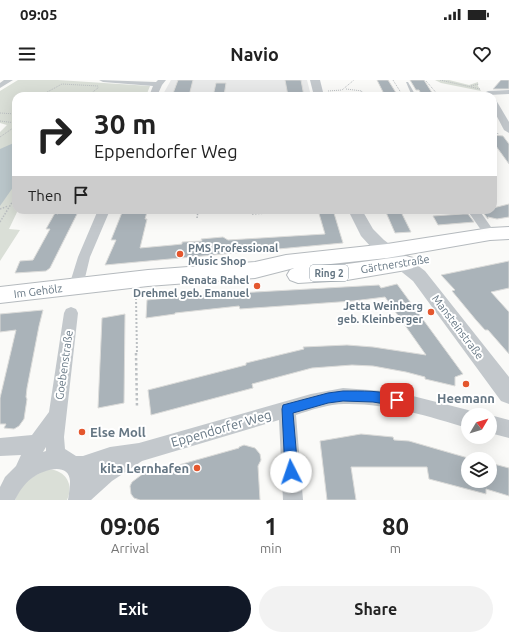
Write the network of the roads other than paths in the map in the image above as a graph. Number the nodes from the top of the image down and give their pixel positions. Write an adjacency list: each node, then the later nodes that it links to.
1 (9, 80): 6 (street)
2 (103, 80): 4 (street)
3 (315, 80): 9 (street)
4 (160, 82): 8 (street)
5 (407, 83): 10 (lane)
6 (0, 86)
7 (484, 89): 11 (street)
8 (155, 92)
9 (321, 92)
10 (412, 92)
11 (509, 92)
12 (497, 110): 13 (street)
13 (506, 128)
14 (102, 214): 21 (street)
15 (356, 214): 18 (street, Mansteinstraße)
16 (478, 214): 17 (street)
17 (503, 235): 18 (main road, Gärtnerstraße / Ring 2); 19 (main road, Gärtnerstraße / Ring 2)
18 (386, 251): 19 (street, Mansteinstraße); 20 (main road, Gärtnerstraße / Ring 2)
19 (404, 263): 20 (main road, Gärtnerstraße / Ring 2); 24 (street, Mansteinstraße)
20 (255, 270): 21 (main road, Gärtnerstraße / Ring 2)
21 (76, 286): 22 (main road, Im Gehölz / Ring 2)
22 (0, 295)
23 (71, 313): 27 (street, Goebenstraße)
24 (509, 394)
25 (287, 409): 26 (street, Eppendorfer Weg); 32 (street, Eppendorfer Weg); 37 (street)
26 (461, 417)
27 (56, 418): 30 (street, Goebenstraße); 33 (street, Goebenstraße)
28 (497, 426): 29 (street)
29 (509, 429)
30 (37, 444): 31 (street); 34 (street, Goebenstraße)
31 (0, 446)
32 (139, 452): 33 (street, Eppendorfer Weg); 35 (street, Eppendorfer Weg)
33 (67, 462): 34 (street, Eppendorfer Weg); 35 (street, Eppendorfer Weg)
34 (24, 470): 36 (street, Eppendorfer Weg)
35 (78, 498)
36 (4, 500)
37 (293, 500)

